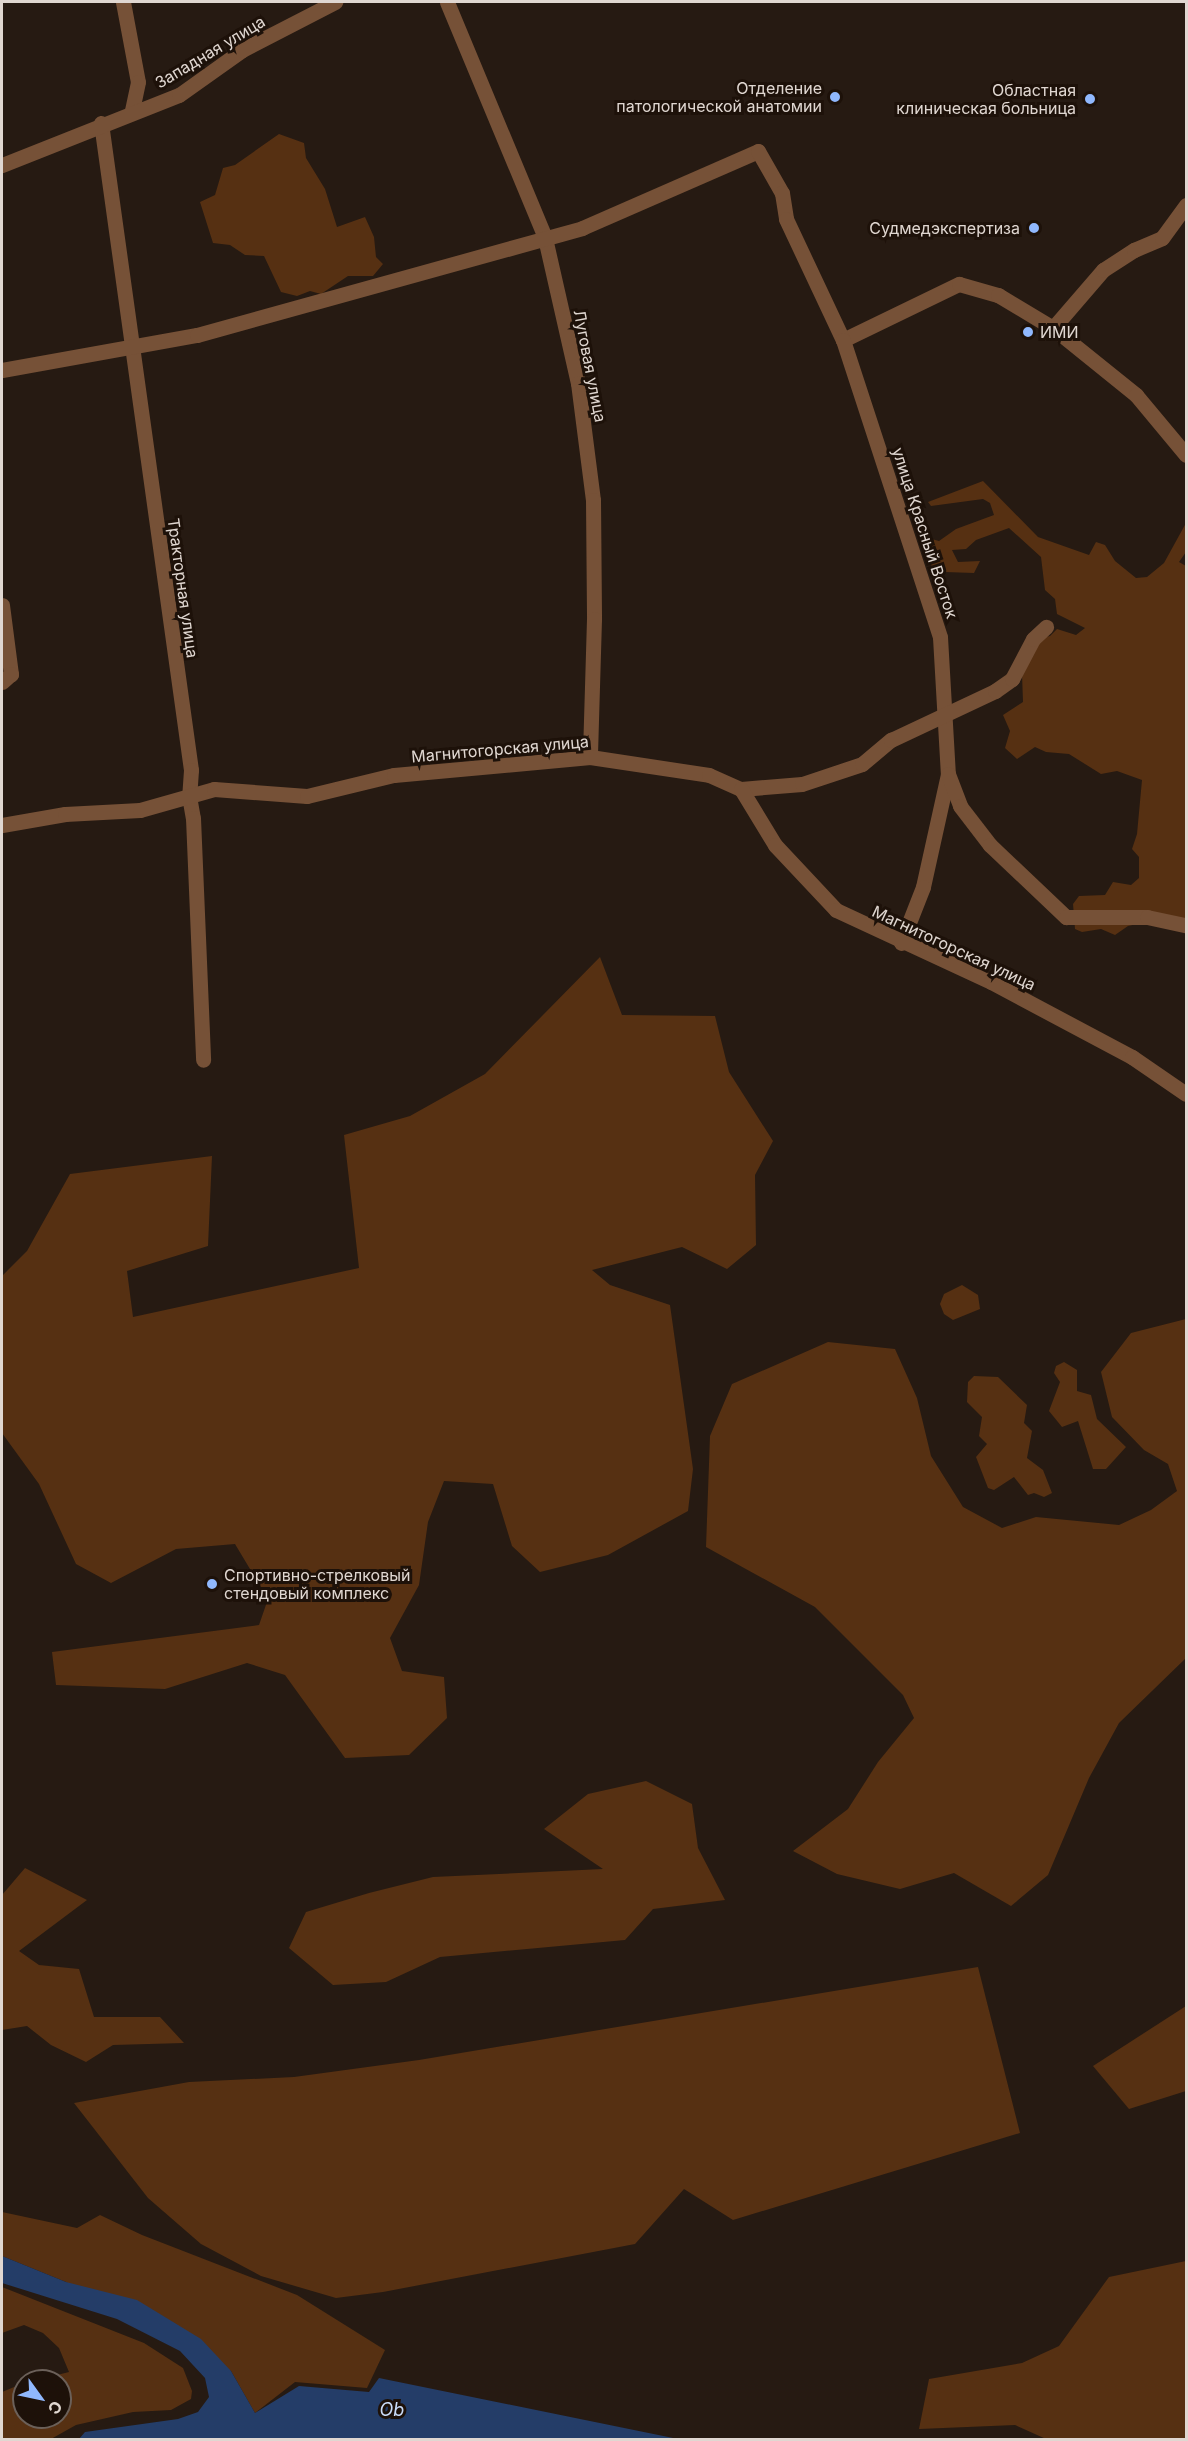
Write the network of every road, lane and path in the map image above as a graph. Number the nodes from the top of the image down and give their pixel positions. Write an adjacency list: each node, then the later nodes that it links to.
1 (123, 2): 4 (street)
2 (335, 2): 4 (street, Западная улица)
3 (447, 2): 8 (street, Луговая улица)
4 (132, 111): 5 (street, Западная улица)
5 (101, 123): 6 (street, Западная улица); 11 (street, Тракторная улица)
6 (2, 165)
7 (1186, 205): 9 (street)
8 (545, 238): 10 (street, улица Красный Восток); 11 (street); 18 (street, Луговая улица)
9 (1053, 328): 10 (street); 13 (street)
10 (843, 340): 17 (street, улица Красный Восток)
11 (130, 350): 12 (street); 21 (street, Тракторная улица)
12 (2, 370)
13 (1186, 455)
14 (2, 605): 16 (street)
15 (1046, 627): 17 (street)
16 (2, 682)
17 (944, 713): 19 (street, улица Красный Восток); 20 (street)
18 (590, 757): 20 (street, Магнитогорская улица); 21 (street, Магнитогорская улица)
19 (948, 774): 23 (street); 24 (street, улица Красный Восток)
20 (741, 789): 24 (street, Магнитогорская улица)
21 (189, 796): 22 (street, Магнитогорская улица); 25 (street, Тракторная улица)
22 (2, 825)
23 (1186, 925)
24 (901, 943): 26 (street, Магнитогорская улица)
25 (202, 1060)
26 (1186, 1094)

